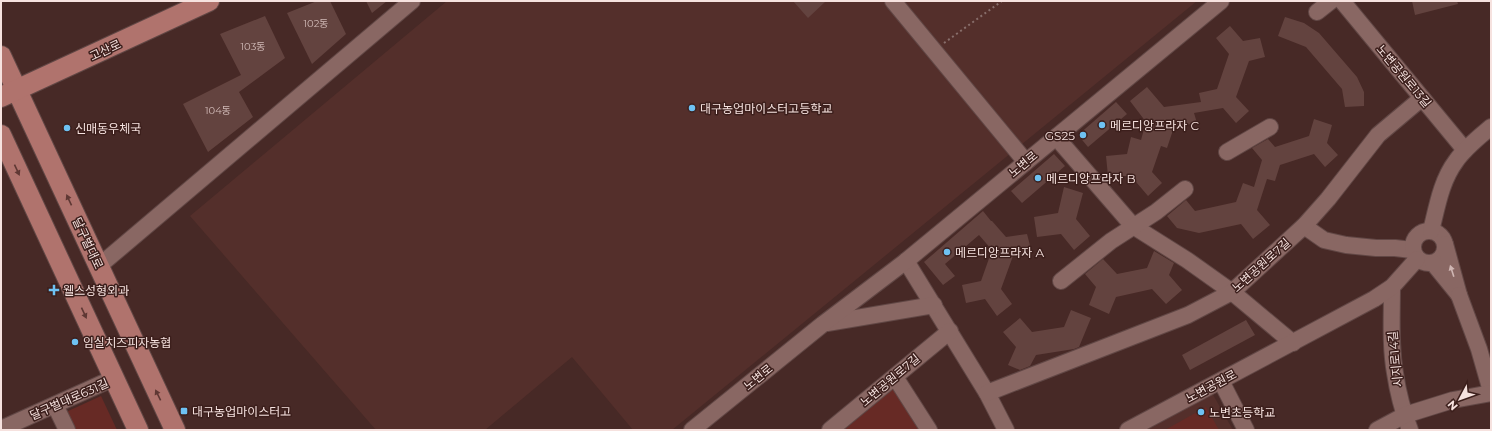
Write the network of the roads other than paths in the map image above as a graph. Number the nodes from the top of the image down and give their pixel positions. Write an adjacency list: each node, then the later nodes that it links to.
1 (209, 1): 9 (main road, 고산로)
2 (412, 1): 26 (street)
3 (893, 1): 17 (street)
4 (1221, 1): 14 (street, 노변로)
5 (1331, 1): 7 (street)
6 (1342, 1): 10 (street, 노변공원로13길)
7 (1318, 12)
8 (1, 56): 9 (main road, 달구벌대로)
9 (9, 93): 26 (main road, 달구벌대로, one-way to 9)
10 (1422, 98): 15 (street, 노변공원로13길); 20 (street, 노변공원로7길)
11 (1270, 127): 16 (street)
12 (1491, 127): 15 (street)
13 (1, 135): 36 (main road, one-way to 36)
14 (1056, 137): 17 (street, 노변로); 19 (street)
15 (1465, 150): 21 (street)
16 (1227, 152)
17 (1026, 162): 24 (street, 노변로)
18 (1184, 188): 19 (street)
19 (1133, 226): 27 (street); 29 (street)
20 (1304, 226): 23 (street); 29 (street, 노변공원로7길)
21 (1431, 231): 22 (street); 23 (street)
22 (1444, 241): 25 (street); 30 (street, one-way to 22)
23 (1415, 254): 25 (street); 28 (street, 노변공원로)
24 (906, 261): 31 (street); 32 (street, 노변로)
25 (1433, 263): 30 (street)
26 (99, 266): 45 (main road, 달구벌대로, one-way to 26)
27 (1061, 280)
28 (1392, 287): 34 (street, 노변공원로); 41 (street, 시지로14길)
29 (1232, 292): 34 (street); 39 (street, 노변공원로7길)
30 (1459, 295): 38 (street)
31 (934, 305): 32 (street, 노변로); 33 (street)
32 (824, 324): 46 (street, 노변로)
33 (950, 331): 35 (street, 노변공원로7길); 39 (street)
34 (1293, 343): 37 (street, 노변공원로)
35 (895, 377): 47 (street, 노변공원로7길); 48 (street)
36 (114, 378): 40 (street, 달구벌대로631길); 44 (main road)
37 (1220, 382): 50 (street, 노변공원로); 51 (street)
38 (1491, 392): 41 (street)
39 (987, 393): 49 (street)
40 (55, 405): 42 (street, 달구벌대로631길); 43 (street)
41 (1404, 415): 52 (street); 53 (street, 시지로14길)
42 (1, 429)
43 (67, 430)
44 (138, 430)
45 (175, 430)
46 (692, 430)
47 (830, 430)
48 (929, 430)
49 (1006, 430)
50 (1128, 430)
51 (1246, 430)
52 (1377, 430)
53 (1410, 430)

